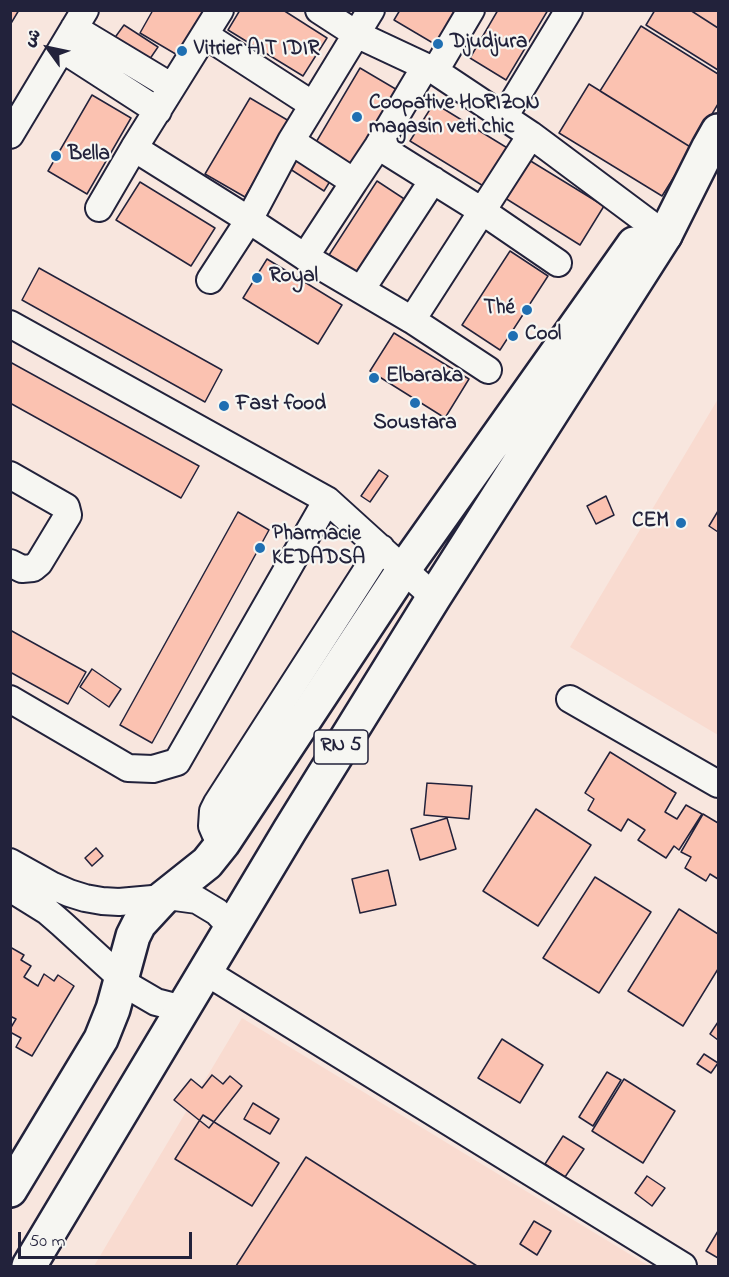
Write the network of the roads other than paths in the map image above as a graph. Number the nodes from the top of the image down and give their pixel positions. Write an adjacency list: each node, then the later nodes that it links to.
1 (220, 10): 8 (street)
2 (319, 10): 7 (street)
3 (371, 10): 7 (street)
4 (471, 10): 9 (street)
5 (569, 10): 13 (street)
6 (73, 29): 10 (street); 12 (street); 14 (street)
7 (356, 34): 9 (street); 11 (street)
8 (205, 35): 10 (street); 11 (street)
9 (430, 69): 13 (street); 18 (street)
10 (172, 87): 12 (street)
11 (313, 105): 16 (street)
12 (158, 111): 19 (street)
13 (504, 117): 15 (street)
14 (10, 135)
15 (531, 135): 23 (street); 25 (street)
16 (291, 141): 21 (street); 24 (street)
17 (716, 143): 25 (main road, RN 5)
18 (378, 146): 20 (street); 21 (street)
19 (134, 148): 22 (street); 24 (street)
20 (433, 180): 23 (street); 29 (street)
21 (354, 182): 26 (street)
22 (99, 208)
23 (482, 211): 27 (street); 30 (street)
24 (249, 220): 26 (street); 28 (street)
25 (657, 229): 35 (main road, RN 5); 37 (main road, RN 5)
26 (305, 258): 29 (street)
27 (558, 263)
28 (210, 280)
29 (361, 290): 30 (street)
30 (412, 320): 32 (street)
31 (10, 324): 34 (street)
32 (488, 370)
33 (10, 475): 36 (street)
34 (327, 500): 35 (street); 38 (street)
35 (393, 559): 37 (street); 41 (main road, RN 5)
36 (10, 563)
37 (434, 597): 43 (main road, RN 5)
38 (10, 699)
39 (570, 699): 40 (street)
40 (718, 784)
41 (223, 843): 43 (main road); 45 (main road, RN 5)
42 (10, 862): 45 (street)
43 (265, 872): 48 (main road, RN 5)
44 (10, 888): 47 (street)
45 (163, 898): 48 (street); 50 (main road, RN 5)
46 (10, 903): 47 (street)
47 (36, 904): 50 (street)
48 (232, 928): 49 (main road, RN 5)
49 (206, 972): 51 (main road, RN 5); 54 (street)
50 (121, 979): 51 (street); 52 (main road, RN 5)
51 (183, 1009): 53 (main road, RN 5)
52 (10, 1190)
53 (28, 1266)
54 (683, 1266)

